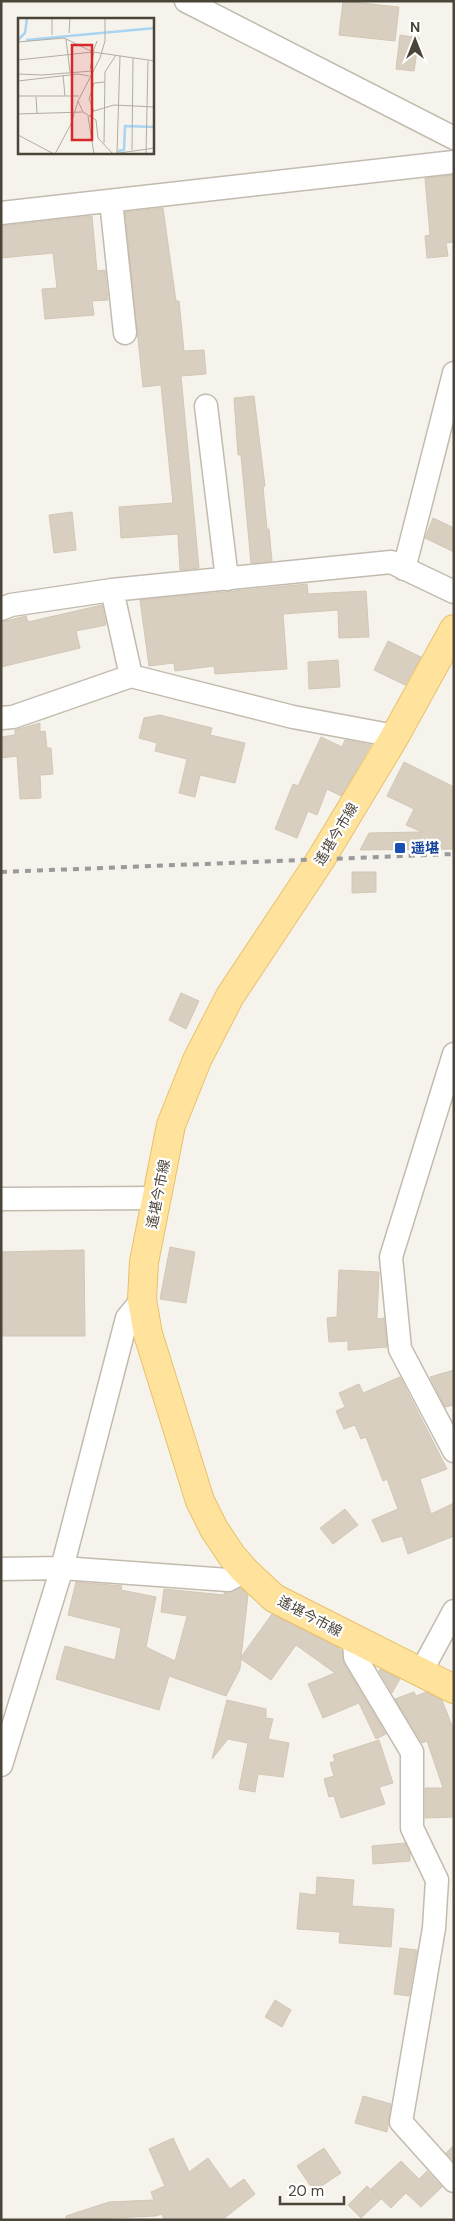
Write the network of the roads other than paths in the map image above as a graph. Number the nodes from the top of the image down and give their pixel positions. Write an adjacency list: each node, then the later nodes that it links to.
1 (186, 1): 2 (street)
2 (223, 10): 3 (street)
3 (454, 138)
4 (454, 162): 5 (street)
5 (111, 200): 6 (street); 7 (street)
6 (1, 213)
7 (125, 333)
8 (454, 374): 10 (street)
9 (206, 406): 11 (street)
10 (404, 569): 11 (street); 13 (street)
11 (227, 579): 12 (street)
12 (112, 590): 14 (street); 16 (street)
13 (454, 592)
14 (1, 609)
15 (454, 629): 18 (main road, 遙堪今市線)
16 (131, 676): 17 (street); 18 (street)
17 (1, 718)
18 (395, 736): 20 (main road, 遙堪今市線)
19 (454, 1054): 23 (street)
20 (158, 1198): 21 (street); 22 (main road, 遙堪今市線)
21 (1, 1199)
22 (142, 1300): 24 (street); 26 (main road, 遙堪今市線)
23 (454, 1451)
24 (62, 1568): 25 (street); 26 (street); 31 (street)
25 (1, 1569)
26 (245, 1571): 28 (main road, 遙堪今市線)
27 (454, 1610): 29 (street)
28 (354, 1639): 29 (main road, 遙堪今市線); 32 (street)
29 (422, 1672): 30 (main road, 遙堪今市線)
30 (454, 1689)
31 (1, 1765)
32 (454, 2181)

